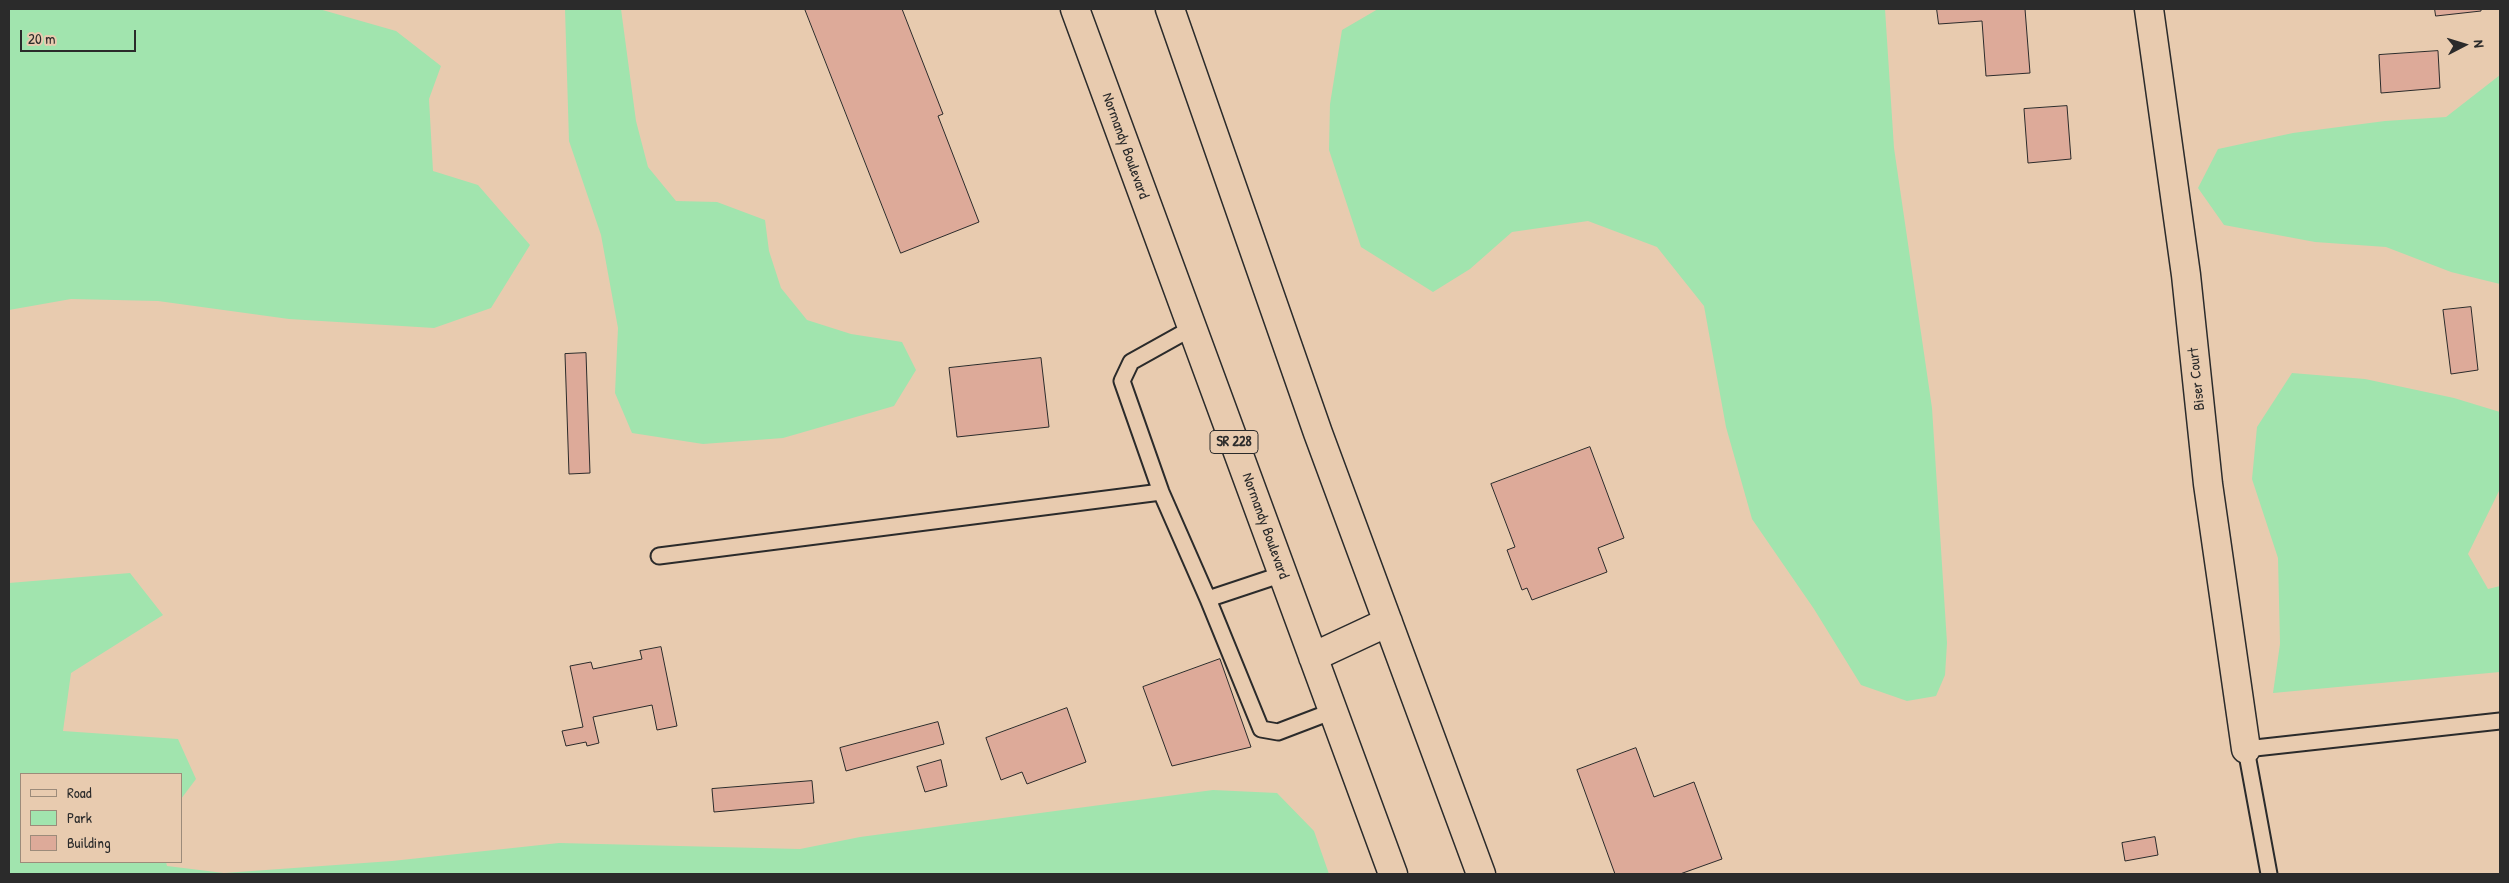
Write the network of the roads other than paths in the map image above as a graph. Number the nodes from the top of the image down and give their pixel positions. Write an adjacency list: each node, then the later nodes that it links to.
1 (1075, 9): 4 (main road, Normandy Boulevard / SR 228)
2 (1170, 9): 9 (main road)
3 (2148, 9): 13 (main road, Biser Court)
4 (1192, 328): 5 (lane); 7 (main road, Normandy Boulevard / SR 228)
5 (1161, 492): 6 (lane); 8 (lane)
6 (659, 556)
7 (1283, 574): 8 (lane); 10 (main road, Normandy Boulevard / SR 228)
8 (1208, 599): 11 (lane)
9 (1388, 622): 10 (main road); 15 (main road)
10 (1313, 657): 11 (main road, Normandy Boulevard / SR 228)
11 (1333, 711): 14 (main road, Normandy Boulevard / SR 228)
12 (2500, 721): 13 (lane)
13 (2246, 749): 16 (lane)
14 (1393, 874)
15 (1481, 874)
16 (2269, 874)

